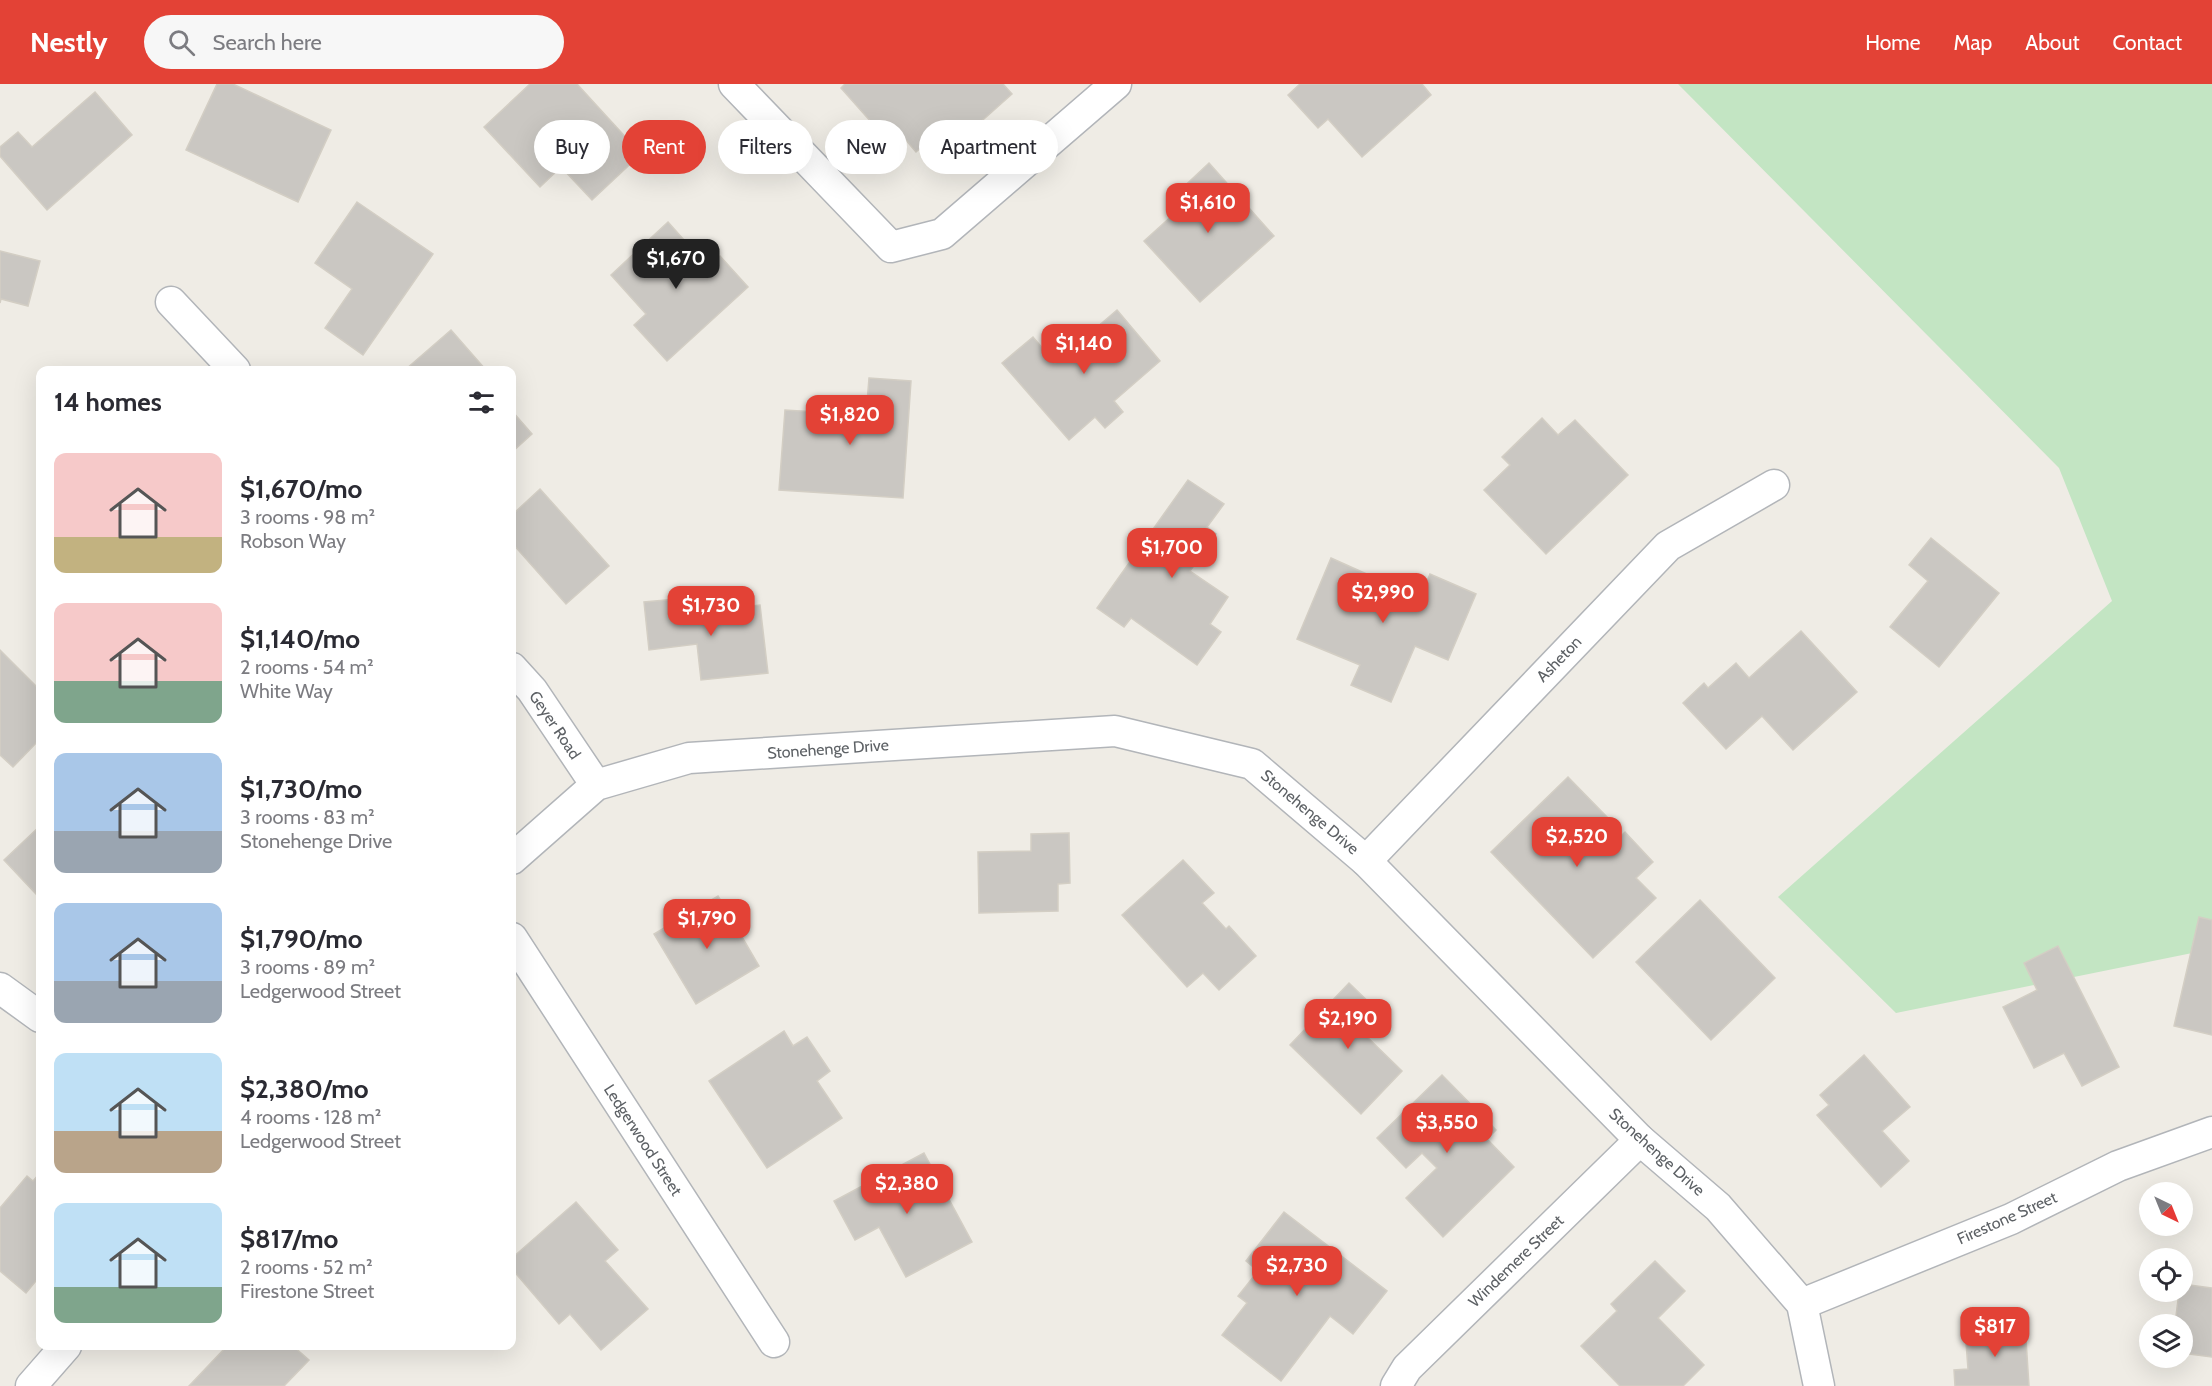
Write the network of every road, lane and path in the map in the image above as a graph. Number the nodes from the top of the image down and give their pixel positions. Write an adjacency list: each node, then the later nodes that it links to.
1 (734, 84): 2 (street)
2 (1116, 84)
3 (171, 302): 4 (street)
4 (231, 366)
5 (1774, 485): 9 (street, Asheton)
6 (516, 672): 7 (street, Geyer Road)
7 (596, 785): 8 (street, Stonehenge Drive); 9 (street, Stonehenge Drive)
8 (516, 855)
9 (1366, 861): 14 (street, Stonehenge Drive)
10 (516, 944): 16 (street, Ledgerwood Street)
11 (0, 988): 12 (street)
12 (36, 1014)
13 (2212, 1132): 15 (street, Firestone Street)
14 (1640, 1140): 15 (street, Stonehenge Drive); 19 (street, Windemere Street)
15 (1802, 1304): 20 (street, Stonehenge Drive)
16 (774, 1342)
17 (62, 1350): 18 (street)
18 (31, 1386)
19 (1396, 1386)
20 (1819, 1386)

